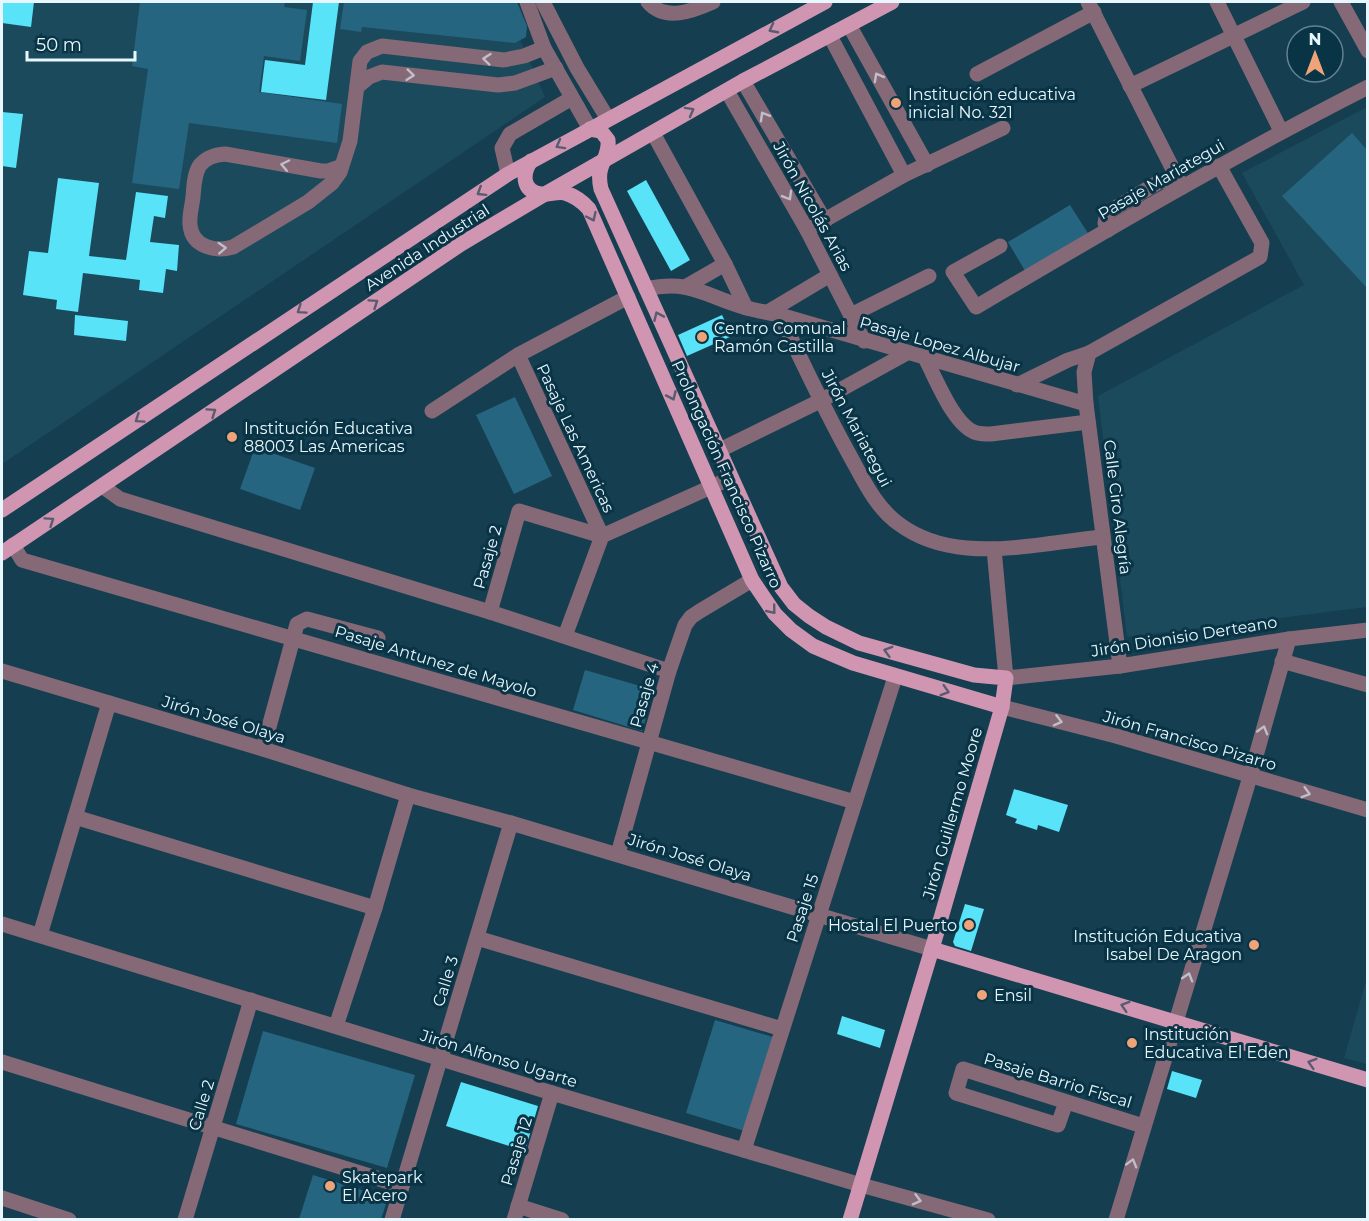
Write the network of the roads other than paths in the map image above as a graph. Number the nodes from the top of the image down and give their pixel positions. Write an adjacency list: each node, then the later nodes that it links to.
1 (527, 2): 14 (street)
2 (543, 2): 24 (street)
3 (648, 2): 4 (street)
4 (713, 2)
5 (825, 2): 24 (main road, Avenida Industrial, one-way to 24)
6 (892, 2): 11 (main road, Avenida Industrial)
7 (1217, 2): 12 (street)
8 (1303, 2): 12 (street)
9 (1341, 2): 15 (street)
10 (1091, 7): 17 (street); 20 (street)
11 (849, 25): 13 (main road, Avenida Industrial); 31 (street, one-way to 11)
12 (1234, 35): 20 (street); 27 (street)
13 (830, 36): 18 (main road, Avenida Industrial); 35 (street)
14 (544, 48): 16 (street); 19 (street, one-way to 19)
15 (1368, 51)
16 (556, 68): 19 (street, one-way to 16); 23 (street)
17 (977, 74)
18 (743, 81): 22 (main road, Avenida Industrial); 38 (street, Jirón Nicolás Arias, one-way to 18)
19 (357, 87): 32 (street)
20 (1130, 87): 36 (street)
21 (1368, 87): 27 (street, Pasaje Mariategui)
22 (727, 91): 28 (main road, Avenida Industrial, one-way to 22); 39 (street, Jirón Nicolás Arias, one-way to 39)
23 (572, 98): 26 (street); 34 (street)
24 (608, 119): 26 (main road, Avenida Industrial)
25 (1003, 128): 31 (street)
26 (590, 129): 29 (main road, Avenida Industrial, one-way to 29); 30 (main road, Prolongación Francisco Pizarro)
27 (1281, 131): 33 (street, Pasaje Mariategui)
28 (653, 133): 30 (main road, Avenida Industrial); 41 (street)
29 (531, 161): 34 (main road, Avenida Industrial); 37 (main road)
30 (603, 161): 37 (main road, Avenida Industrial); 45 (main road, Prolongación Francisco Pizarro)
31 (927, 165): 35 (street)
32 (342, 166): 32 (street, one-way to 32)
33 (1218, 166): 36 (street, Pasaje Mariategui); 52 (street)
34 (508, 174): 64 (main road, Avenida Industrial, one-way to 64)
35 (904, 175): 38 (street)
36 (1180, 183): 40 (street, Pasaje Mariategui)
37 (545, 194): 46 (main road, Prolongación Francisco Pizarro, one-way to 46); 62 (main road, Avenida Industrial, one-way to 37)
38 (825, 221): 39 (street)
39 (807, 230): 42 (street, Jirón Nicolás Arias)
40 (1000, 246)
41 (725, 264): 44 (street); 47 (street)
42 (830, 275): 48 (street); 49 (street, Jirón Nicolás Arias)
43 (929, 276): 49 (street)
44 (685, 287): 45 (street, Pasaje Lopez Albujar); 47 (street, Pasaje Lopez Albujar)
45 (646, 289): 60 (main road, Prolongación Francisco Pizarro, one-way to 45)
46 (628, 297): 53 (street); 63 (main road, Prolongación Francisco Pizarro, one-way to 63)
47 (746, 308): 48 (street, Pasaje Lopez Albujar)
48 (774, 314): 50 (street, Pasaje Lopez Albujar); 56 (street, Jirón Mariategui)
49 (851, 315): 50 (street, Jirón Nicolás Arias)
50 (864, 340): 51 (street, Pasaje Lopez Albujar)
51 (907, 353): 54 (street, Pasaje Lopez Albujar); 56 (street)
52 (1089, 353): 55 (street); 57 (street, Calle Ciro Alegría)
53 (518, 355): 58 (street); 65 (street, Pasaje Las Americas)
54 (925, 358): 55 (street, Pasaje Lopez Albujar); 59 (street)
55 (1017, 385): 57 (street, Pasaje Lopez Albujar)
56 (820, 401): 60 (street); 68 (street, Jirón Mariategui)
57 (1086, 404): 59 (street, Calle Ciro Alegría)
58 (432, 411)
59 (1088, 422): 66 (street, Calle Ciro Alegría)
60 (718, 451): 61 (main road, Prolongación Francisco Pizarro)
61 (730, 478): 63 (street); 81 (main road, Prolongación Francisco Pizarro, one-way to 61)
62 (102, 486): 67 (main road, Avenida Industrial, one-way to 62); 70 (street)
63 (711, 486): 65 (street); 69 (main road, Prolongación Francisco Pizarro)
64 (2, 510)
65 (602, 536): 70 (street, Pasaje 2); 72 (street)
66 (1103, 537): 68 (street, Jirón Mariategui); 77 (street, Calle Ciro Alegría)
67 (8, 549): 73 (street, Pasaje Antunez de Mayolo)
68 (994, 549): 81 (street, Jirón Guillermo Moore)
69 (752, 580): 78 (street, Pasaje 4); 80 (main road, Prolongación Francisco Pizarro, one-way to 80)
70 (490, 612): 72 (street)
71 (1368, 630): 75 (street, Jirón Dionisio Derteano)
72 (565, 636): 78 (street)
73 (292, 637): 74 (street); 85 (street, Pasaje Antunez de Mayolo); 86 (street)
74 (378, 638)
75 (1289, 639): 76 (street); 77 (street, Jirón Dionisio Derteano)
76 (1282, 661): 82 (street); 87 (street, one-way to 76)
77 (1120, 666): 81 (street, Jirón Dionisio Derteano)
78 (669, 670): 85 (street, Pasaje 4)
79 (2, 672): 83 (street, Jirón José Olaya)
80 (895, 676): 84 (main road, Prolongación Francisco Pizarro, one-way to 84); 89 (street, Pasaje 15)
81 (1006, 678): 84 (main road, Jirón Guillermo Moore)
82 (1368, 685)
83 (109, 703): 86 (street, Jirón José Olaya); 91 (street)
84 (1002, 707): 87 (street, Jirón Francisco Pizarro, one-way to 87); 99 (main road, Jirón Guillermo Moore)
85 (649, 743): 89 (street, Pasaje Antunez de Mayolo); 93 (street, Pasaje 4)
86 (263, 749): 88 (street, Jirón José Olaya)
87 (1250, 777): 90 (street, Jirón Francisco Pizarro, one-way to 90); 101 (street, one-way to 87)
88 (408, 795): 92 (street, Jirón José Olaya); 94 (street)
89 (855, 802): 95 (street, Pasaje 15)
90 (1368, 810)
91 (75, 817): 94 (street); 97 (street)
92 (511, 823): 93 (street, Jirón José Olaya); 98 (street, Calle 3)
93 (618, 854): 95 (street, Jirón José Olaya)
94 (375, 908): 102 (street)
95 (819, 915): 99 (street, Jirón José Olaya); 103 (street, Pasaje 15)
96 (2, 924): 97 (street, Jirón Alfonso Ugarte)
97 (40, 935): 100 (street, Jirón Alfonso Ugarte)
98 (477, 939): 103 (street); 104 (street, Calle 3)
99 (932, 948): 101 (main road, Jirón José Olaya, one-way to 99); 112 (main road, Jirón Guillermo Moore)
100 (251, 1000): 102 (street, Jirón Alfonso Ugarte); 110 (street, Calle 2)
101 (1175, 1021): 106 (main road, Jirón José Olaya, one-way to 101); 109 (street)
102 (336, 1026): 104 (street, Jirón Alfonso Ugarte)
103 (782, 1029): 111 (street, Pasaje 15)
104 (440, 1059): 107 (street, Jirón Alfonso Ugarte); 113 (street, Calle 3)
105 (2, 1062): 110 (street)
106 (1368, 1080)
107 (552, 1094): 111 (street, Jirón Alfonso Ugarte); 115 (street, Pasaje 12)
108 (1066, 1102): 108 (street, Pasaje Barrio Fiscal); 109 (street, Pasaje Barrio Fiscal)
109 (1143, 1126): 122 (street, one-way to 109)
110 (213, 1128): 113 (street); 117 (street, Calle 2)
111 (744, 1150): 112 (street, Jirón Alfonso Ugarte)
112 (861, 1185): 120 (main road, Jirón Guillermo Moore); 121 (street, Jirón Alfonso Ugarte, one-way to 121)
113 (402, 1186): 118 (street, Calle 3)
114 (2, 1198): 116 (street)
115 (516, 1213): 119 (street)
116 (69, 1220)
117 (185, 1220)
118 (392, 1220)
119 (562, 1220)
120 (850, 1220)
121 (988, 1220)
122 (1116, 1220)

